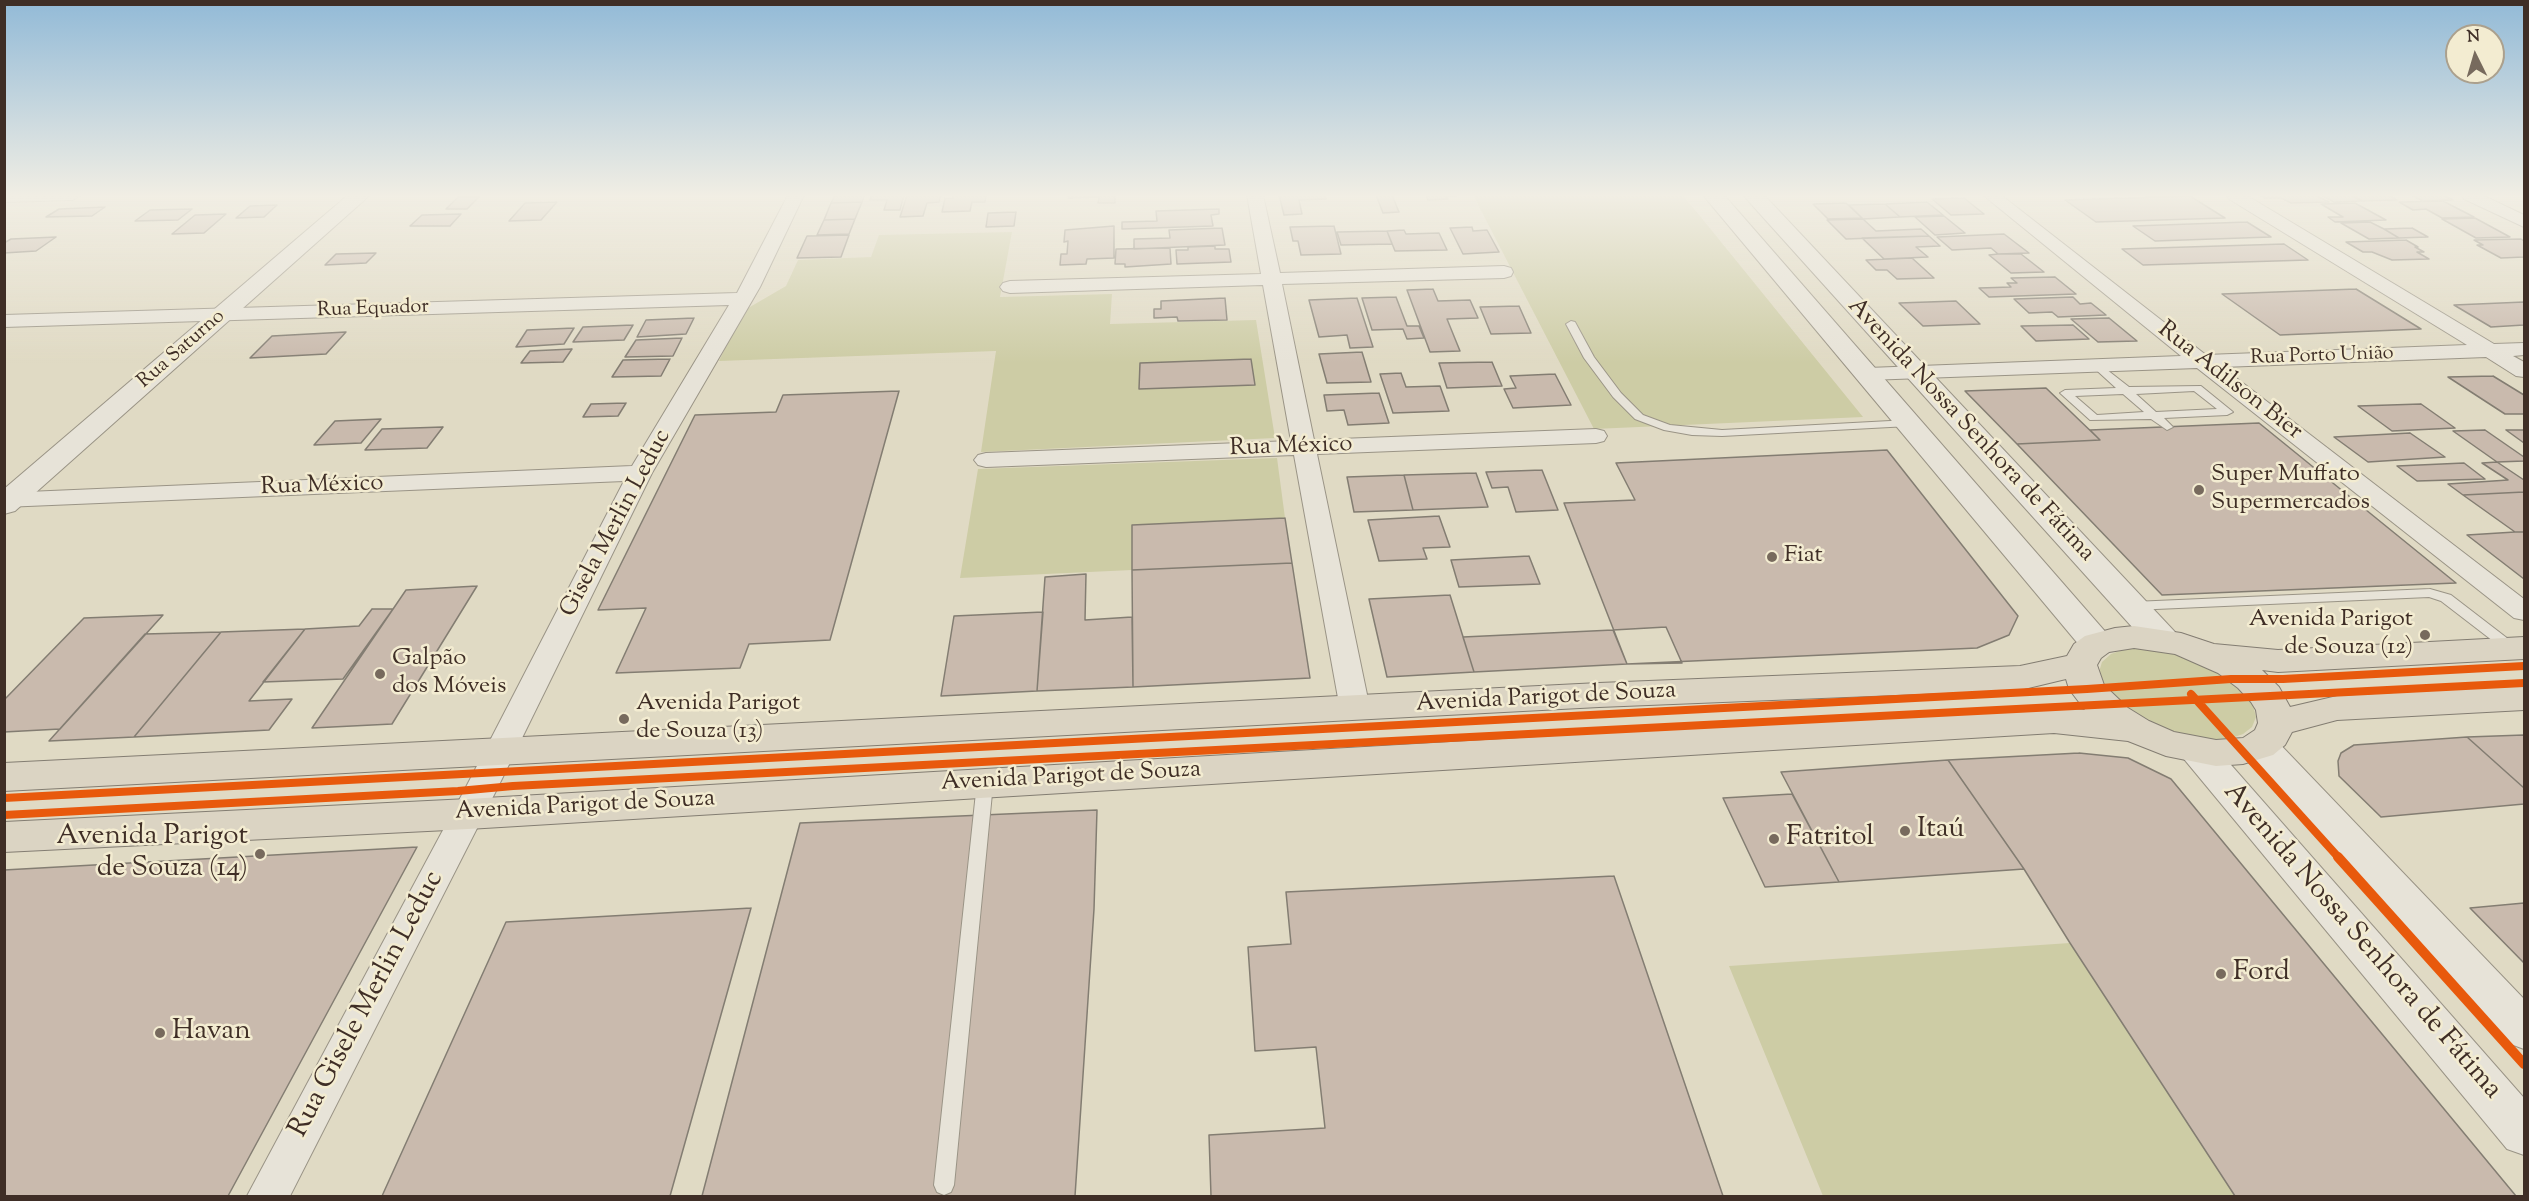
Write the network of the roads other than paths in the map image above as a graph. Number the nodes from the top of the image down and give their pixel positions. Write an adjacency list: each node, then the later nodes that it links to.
1 (280, 251): 13 (street, Rua Saturno)
2 (290, 251): 13 (street, Rua Saturno)
3 (767, 251): 12 (street, Gisela Merlin Leduc)
4 (1266, 251): 10 (street)
5 (1762, 251): 22 (street, Avenida Nossa Senhora de Fátima)
6 (1805, 251): 21 (street, Avenida Nossa Senhora de Fátima)
7 (2062, 251): 18 (street, Rua Adilson Bier)
8 (2327, 251): 17 (street)
9 (1504, 272): 10 (street)
10 (1272, 279): 11 (street); 28 (street)
11 (1010, 287)
12 (742, 299): 13 (street, Rua Equador); 30 (street, Gisela Merlin Leduc)
13 (212, 314): 14 (street, Rua Equador); 31 (street, Rua Saturno)
14 (4, 321)
15 (1570, 324): 25 (lane)
16 (2524, 349): 17 (street, Rua Porto União)
17 (2490, 350): 18 (street, Rua Porto União); 20 (street)
18 (2201, 361): 19 (street, Rua Porto União); 33 (street, Rua Adilson Bier)
19 (2097, 365): 21 (street, Rua Porto União); 23 (lane)
20 (2524, 371)
21 (1916, 372): 22 (street, Rua Porto União); 32 (street, Avenida Nossa Senhora de Fátima)
22 (1868, 374): 25 (street, Avenida Nossa Senhora de Fátima)
23 (2126, 391): 24 (lane); 24 (lane); 24 (lane)
24 (2154, 416): 26 (lane)
25 (1909, 423): 37 (street, Avenida Nossa Senhora de Fátima)
26 (2167, 427)
27 (1596, 436): 28 (street, Rua México)
28 (1304, 447): 29 (street, Rua México); 39 (street)
29 (986, 460)
30 (640, 473): 31 (street, Rua México); 43 (street, Gisela Merlin Leduc)
31 (6, 497)
32 (2132, 606): 34 (street, Avenida Nossa Senhora de Fátima); 35 (lane)
33 (2524, 612)
34 (2163, 640): 36 (main road, Avenida Parigot de Souza); 37 (main road, Avenida Parigot de Souza)
35 (2518, 648): 36 (main road, Avenida Parigot de Souza)
36 (2205, 653): 41 (main road, Avenida Parigot de Souza)
37 (2089, 655): 39 (main road, Avenida Parigot de Souza); 40 (main road, Avenida Parigot de Souza)
38 (2524, 698): 41 (main road, Avenida Parigot de Souza)
39 (1355, 709): 43 (main road, Avenida Parigot de Souza)
40 (2136, 730): 42 (main road, Avenida Parigot de Souza); 45 (main road, Avenida Parigot de Souza)
41 (2268, 735): 42 (main road, Avenida Parigot de Souza); 48 (street, Avenida Nossa Senhora de Fátima)
42 (2197, 750): 49 (street, Avenida Nossa Senhora de Fátima)
43 (500, 752): 44 (main road, Avenida Parigot de Souza); 46 (street, Gisela Merlin Leduc)
44 (4, 777)
45 (985, 783): 46 (main road, Avenida Parigot de Souza); 50 (lane)
46 (468, 814): 47 (main road, Avenida Parigot de Souza); 51 (street, Rua Gisele Merlin Leduc)
47 (4, 837)
48 (2524, 1029)
49 (2524, 1133)
50 (944, 1185)
51 (268, 1197)

